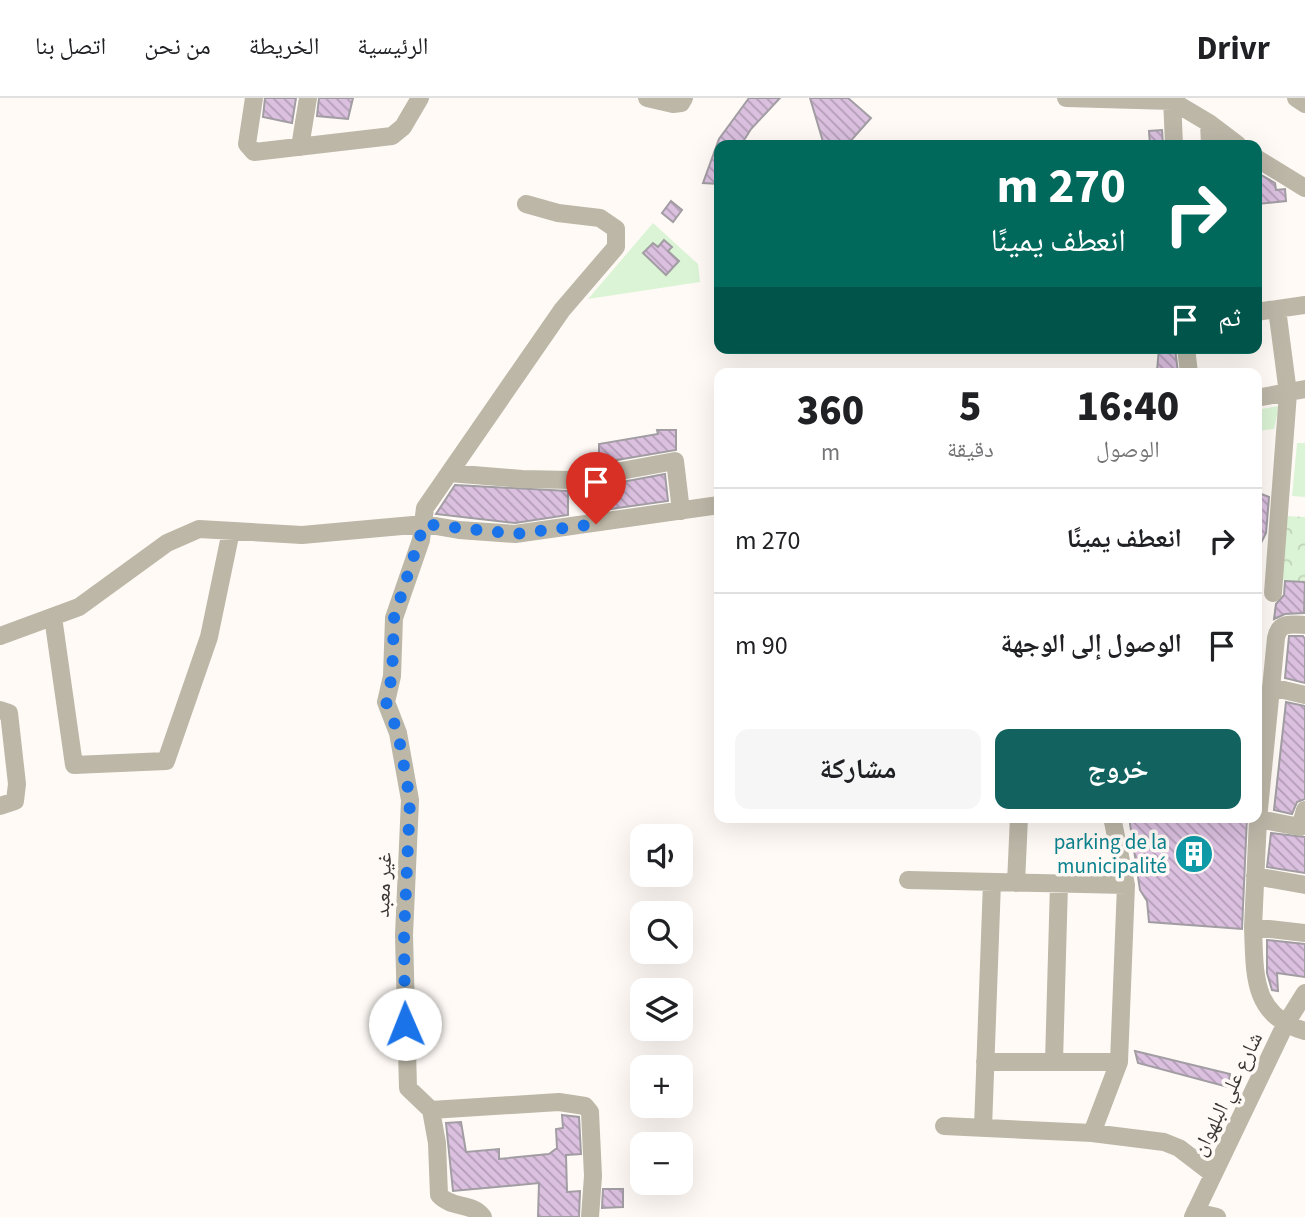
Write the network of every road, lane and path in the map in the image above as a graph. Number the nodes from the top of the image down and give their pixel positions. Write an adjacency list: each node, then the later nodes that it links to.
1 (254, 98): 14 (street)
2 (308, 98): 14 (street)
3 (420, 98): 14 (street)
4 (647, 98): 5 (street)
5 (684, 98)
6 (1066, 98): 8 (street)
7 (1296, 98): 9 (street)
8 (1172, 99): 10 (street); 11 (street)
9 (1305, 104)
10 (1209, 122): 12 (street); 13 (street)
11 (1174, 140)
12 (1210, 140)
13 (1232, 140)
14 (300, 147)
15 (1262, 161): 16 (street)
16 (1304, 185)
17 (526, 204): 23 (street, غير معبد)
18 (1305, 304): 19 (street)
19 (1277, 309): 20 (street); 21 (street)
20 (1262, 311)
21 (1296, 391): 22 (street); 28 (street)
22 (1262, 397)
23 (449, 472): 25 (street); 26 (street, غير معبد)
24 (714, 506): 25 (street)
25 (681, 511): 26 (street)
26 (424, 524): 27 (street); 57 (street, غير معبد)
27 (231, 531): 29 (street); 29 (street)
28 (1273, 593)
29 (53, 617): 31 (street)
30 (1305, 625): 32 (street)
31 (0, 636)
32 (1271, 687): 33 (street); 35 (street)
33 (1305, 695)
34 (0, 710): 36 (street)
35 (1262, 779)
36 (0, 806)
37 (1262, 820): 38 (street)
38 (1303, 822)
39 (1019, 823): 45 (street)
40 (1113, 823): 47 (street)
41 (1258, 823): 42 (street)
42 (1255, 876): 48 (street); 49 (street)
43 (908, 880): 44 (street)
44 (992, 882): 45 (street); 54 (street)
45 (1016, 883): 46 (street)
46 (1059, 884): 47 (street); 55 (street)
47 (1126, 885): 56 (street)
48 (1305, 885)
49 (1253, 926): 50 (street); 52 (street)
50 (1305, 933)
51 (1305, 993): 52 (street, شارع علي البلهوان)
52 (1285, 1025): 53 (street); 61 (street, شارع علي البلهوان)
53 (1305, 1031)
54 (985, 1062): 55 (street); 59 (street)
55 (1054, 1062): 56 (street)
56 (1119, 1062): 60 (street)
57 (431, 1110): 63 (street); 64 (street)
58 (944, 1126): 59 (street)
59 (983, 1128): 60 (street)
60 (1092, 1133): 61 (street)
61 (1213, 1174): 62 (street, شارع علي البلهوان)
62 (1194, 1214): 65 (street)
63 (483, 1217)
64 (590, 1217)
65 (1217, 1217)

